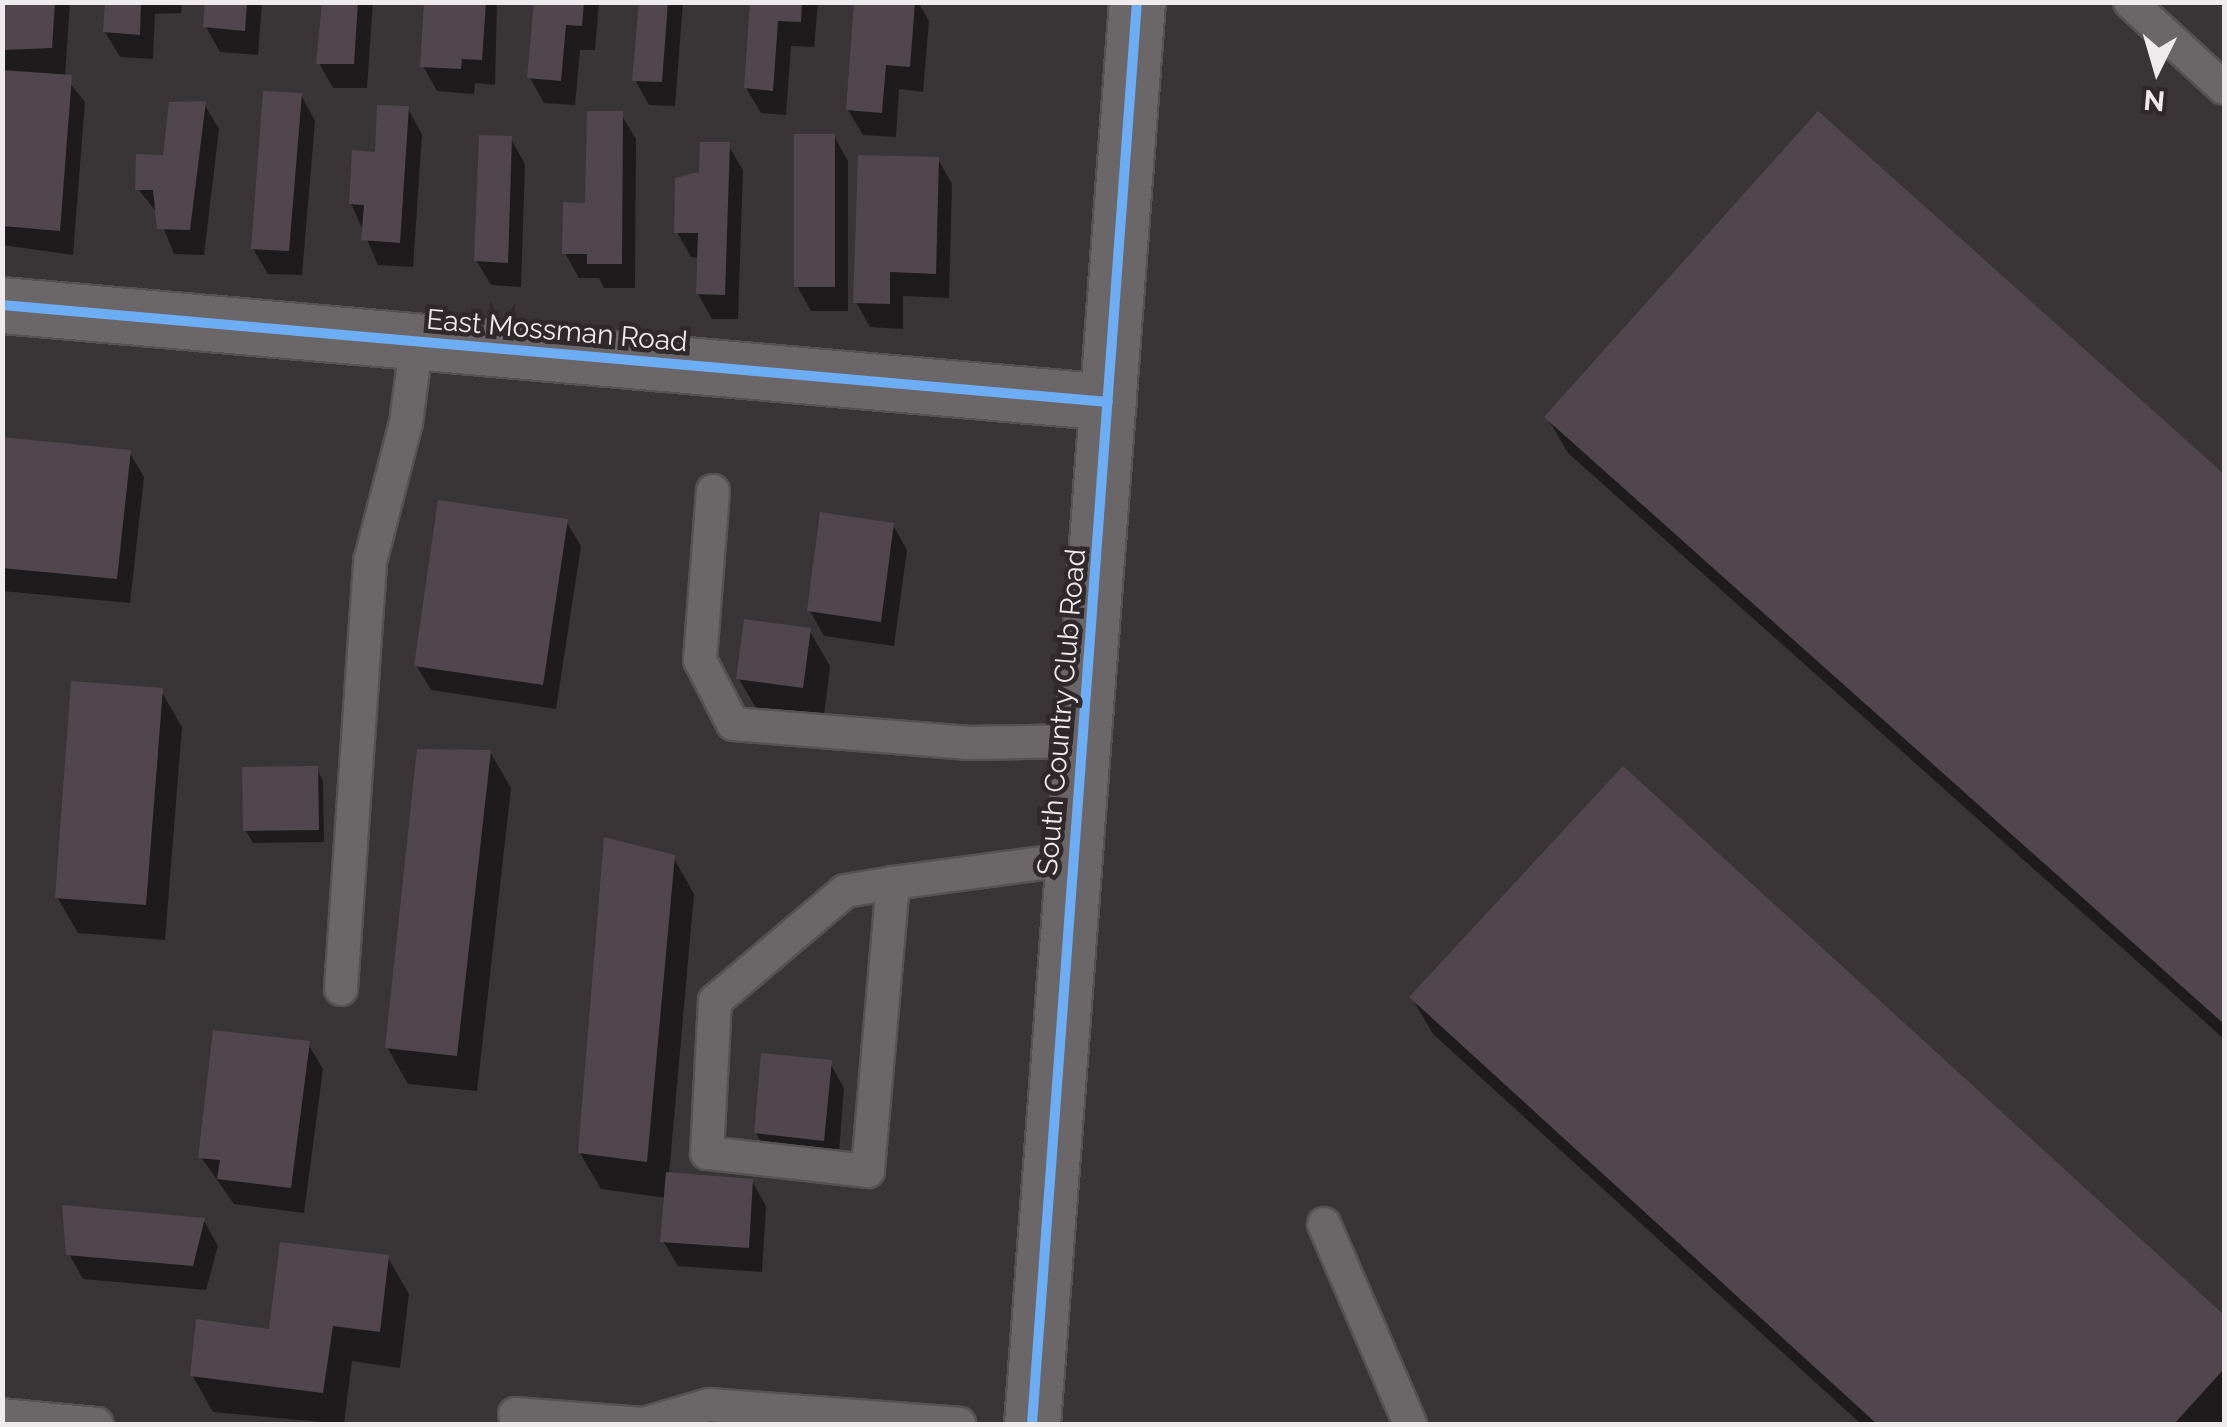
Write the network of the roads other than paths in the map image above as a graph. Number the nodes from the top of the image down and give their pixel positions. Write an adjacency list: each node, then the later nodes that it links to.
1 (1137, 2): 6 (street, South Country Club Road)
2 (2130, 2): 3 (lane)
3 (2224, 88)
4 (2, 305): 5 (street, East Mossman Road)
5 (417, 341): 6 (street, East Mossman Road); 11 (lane)
6 (1108, 402): 8 (street, South Country Club Road)
7 (713, 491): 8 (lane)
8 (1084, 741): 9 (street, South Country Club Road)
9 (1072, 860): 10 (lane); 18 (street, South Country Club Road)
10 (893, 883): 10 (lane)
11 (341, 989)
12 (1324, 1224): 19 (lane)
13 (515, 1414): 15 (lane)
14 (2, 1416): 16 (lane)
15 (814, 1419): 17 (lane)
16 (97, 1424)
17 (959, 1424)
18 (1032, 1424)
19 (1410, 1424)

